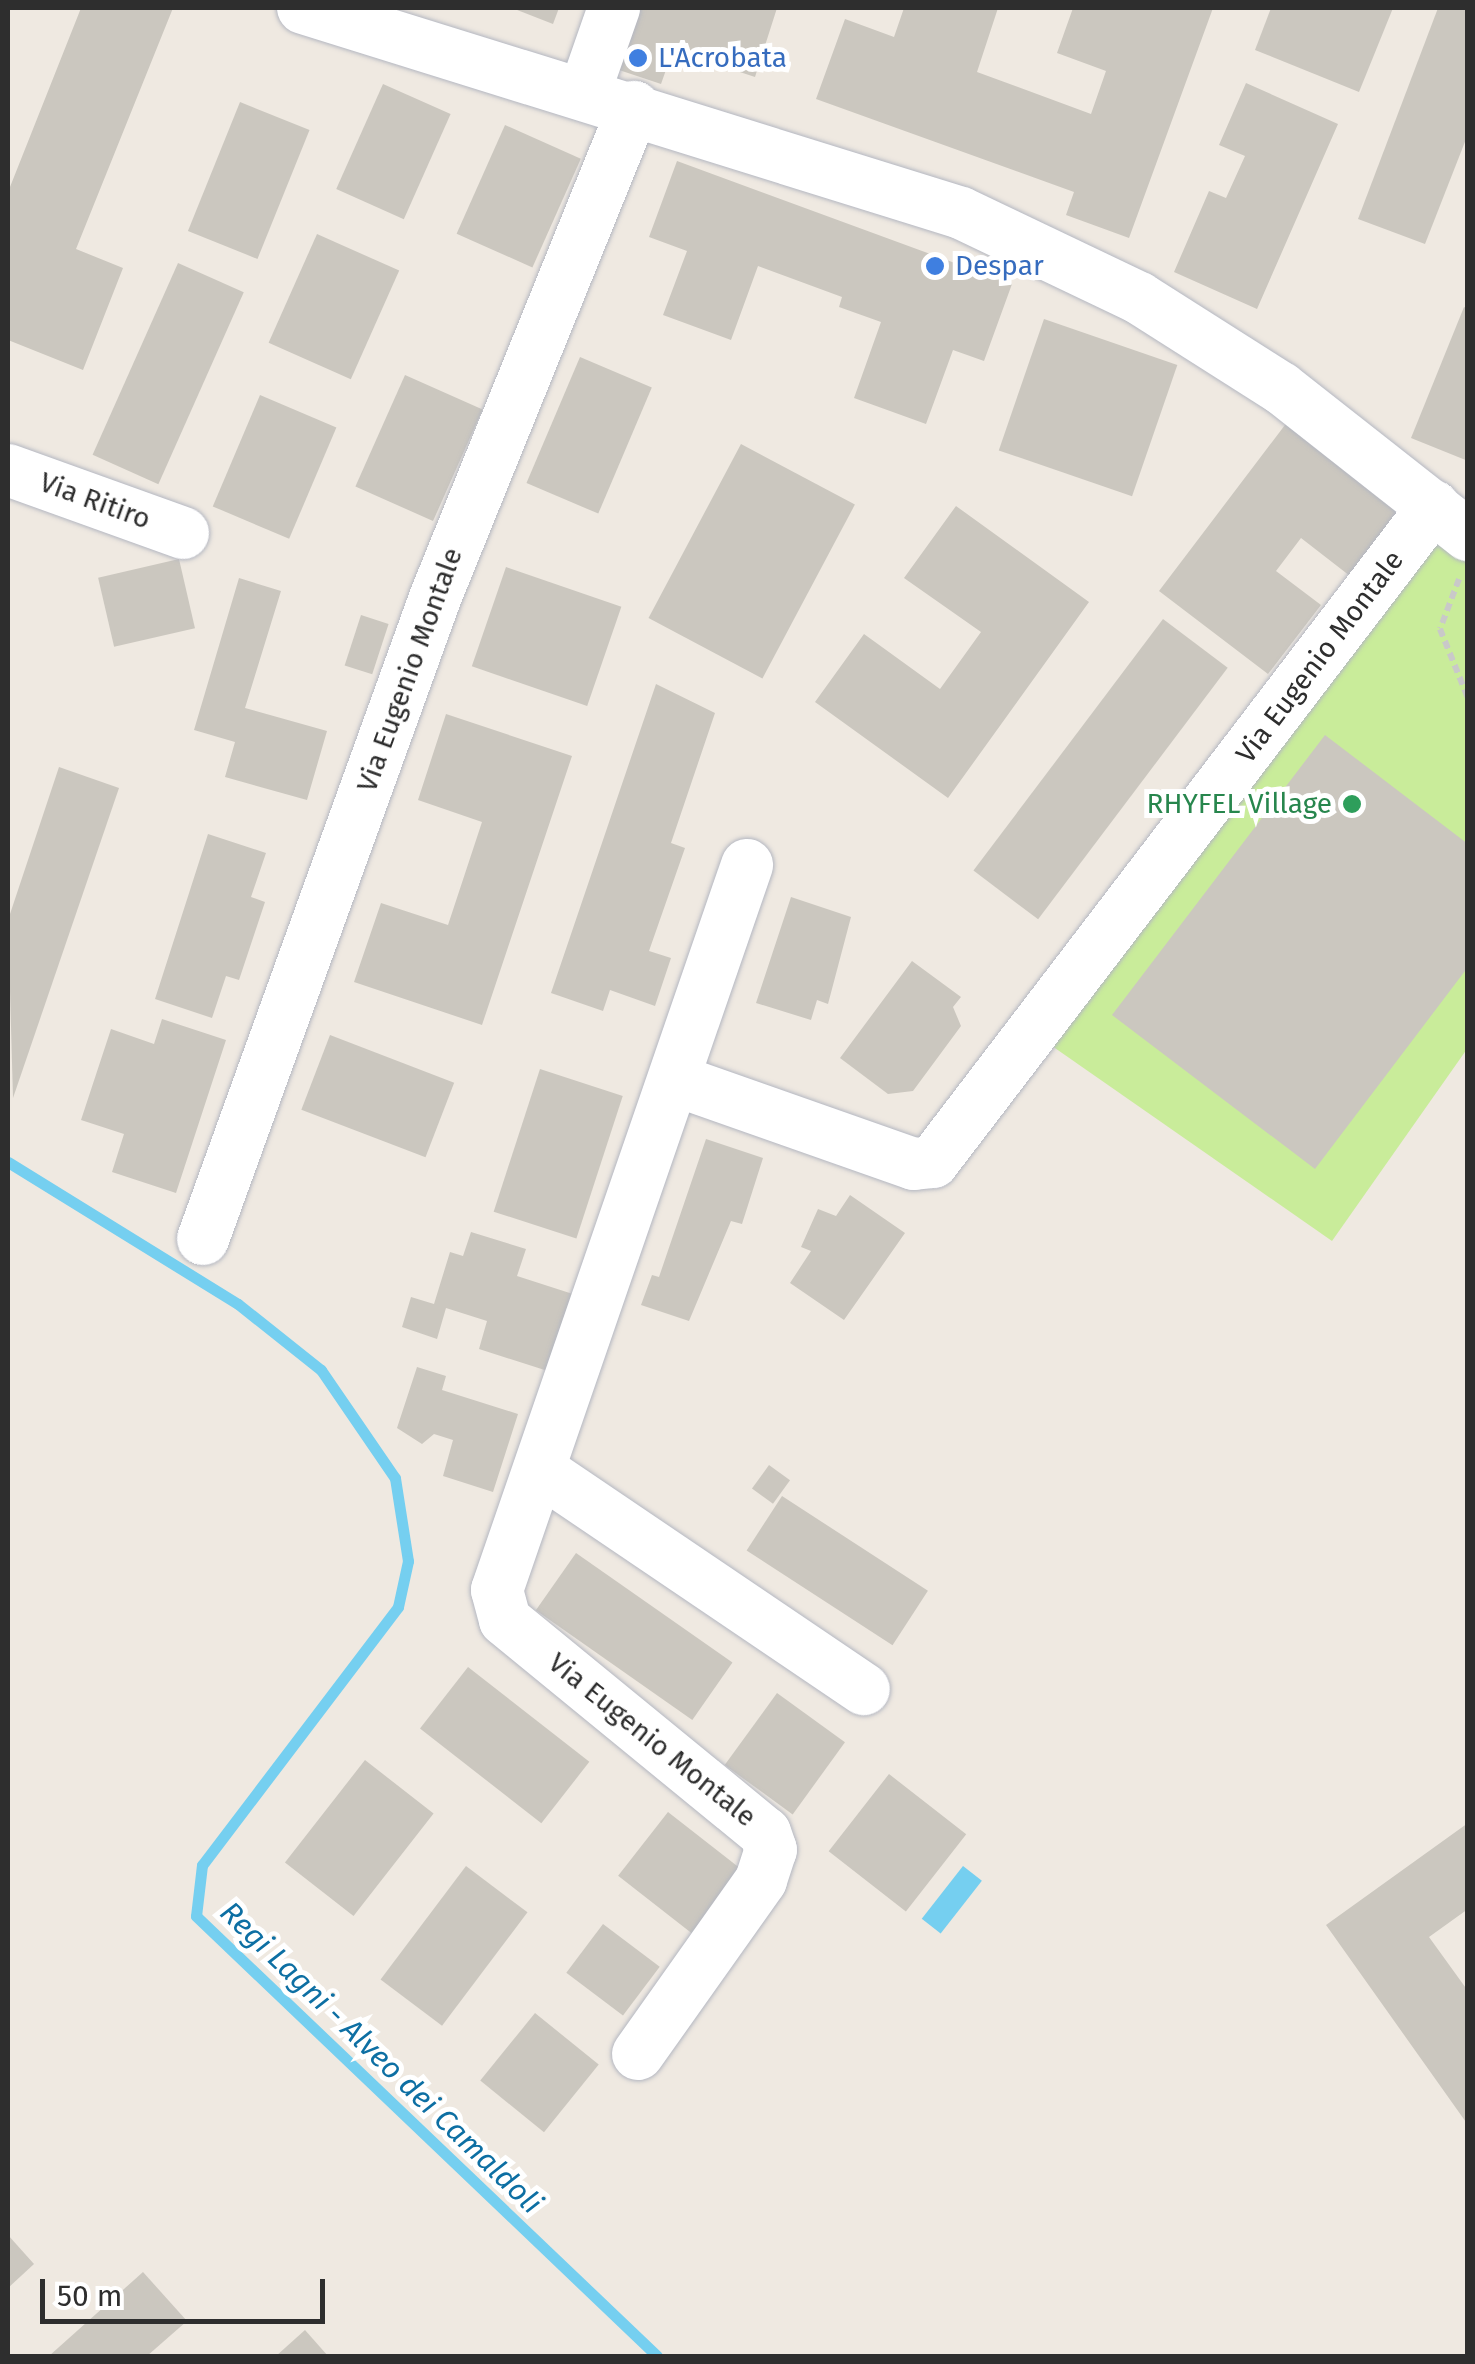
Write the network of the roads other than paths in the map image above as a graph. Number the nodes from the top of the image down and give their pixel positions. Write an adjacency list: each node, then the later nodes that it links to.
1 (303, 8): 3 (street, Via Eugenio Montale)
2 (614, 8): 3 (street, Via Eugenio Montale)
3 (610, 99): 5 (street, Via Eugenio Montale); 9 (street, Via Eugenio Montale)
4 (8, 470): 6 (street, Via Ritiro)
5 (1451, 521): 8 (street, Via Eugenio Montale)
6 (183, 533)
7 (747, 866): 8 (street, Via Eugenio Montale)
8 (675, 1080): 10 (street, Via Eugenio Montale)
9 (203, 1239)
10 (540, 1470): 11 (street); 12 (street, Via Eugenio Montale)
11 (864, 1689)
12 (638, 2054)

